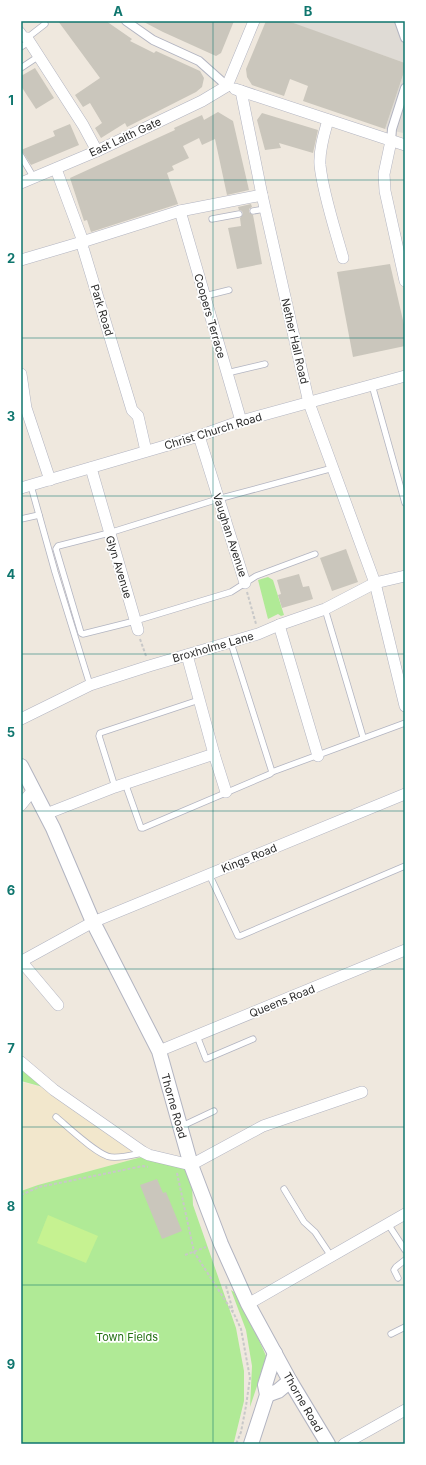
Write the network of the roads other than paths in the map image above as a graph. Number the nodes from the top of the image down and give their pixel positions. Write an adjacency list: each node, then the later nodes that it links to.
1 (126, 21): 9 (street)
2 (254, 21): 9 (street)
3 (399, 21): 5 (street)
4 (45, 24): 6 (lane)
5 (405, 38)
6 (25, 39): 7 (street)
7 (39, 56): 8 (lane); 15 (street)
8 (21, 68)
9 (227, 86): 11 (street); 15 (street, East Laith Gate)
10 (405, 88): 13 (street)
11 (242, 91): 12 (street); 20 (street, Nether Hall Road)
12 (328, 120): 13 (street); 27 (street)
13 (391, 141): 14 (street); 29 (street)
14 (405, 145)
15 (97, 151): 17 (street, East Laith Gate)
16 (21, 156): 18 (lane)
17 (56, 169): 18 (street, East Laith Gate); 26 (street, Park Road)
18 (34, 178): 19 (street, East Laith Gate)
19 (21, 183)
20 (262, 195): 21 (street, Nether Hall Road); 22 (street)
21 (265, 209): 23 (lane); 37 (street, Nether Hall Road)
22 (180, 211): 26 (street); 31 (street, Coopers Terrace)
23 (254, 211)
24 (239, 214): 25 (lane)
25 (212, 219)
26 (82, 242): 28 (street); 40 (street, Park Road)
27 (343, 258)
28 (21, 260)
29 (405, 281)
30 (229, 290): 31 (lane)
31 (205, 296): 33 (street, Coopers Terrace)
32 (265, 364): 33 (lane)
33 (227, 373): 38 (street, Coopers Terrace)
34 (21, 374): 43 (street)
35 (405, 376): 36 (street, Christ Church Road)
36 (372, 385): 37 (street, Christ Church Road); 46 (lane)
37 (309, 403): 38 (street, Christ Church Road); 42 (street, Nether Hall Road)
38 (241, 421): 39 (street, Christ Church Road)
39 (199, 436): 40 (street, Christ Church Road); 45 (street, Vaughan Avenue)
40 (146, 451): 41 (street, Christ Church Road)
41 (91, 468): 43 (street, Christ Church Road); 49 (street, Glyn Avenue)
42 (333, 468): 45 (lane); 53 (street, Nether Hall Road)
43 (50, 480): 44 (street, Christ Church Road)
44 (26, 487): 47 (lane)
45 (218, 499): 49 (lane); 52 (street, Vaughan Avenue)
46 (405, 503)
47 (39, 515): 48 (lane); 59 (lane)
48 (21, 519)
49 (109, 533): 55 (street, Glyn Avenue); 55 (lane)
50 (315, 554): 52 (lane)
51 (405, 576): 53 (street, Broxholme Lane)
52 (245, 583): 55 (lane)
53 (375, 584): 54 (street, Broxholme Lane); 61 (street, Nether Hall Road)
54 (325, 608): 56 (street, Broxholme Lane); 64 (lane)
55 (136, 625)
56 (279, 625): 57 (street, Broxholme Lane); 66 (street)
57 (231, 643): 58 (street, Broxholme Lane); 68 (lane)
58 (187, 656): 59 (street, Broxholme Lane); 60 (street)
59 (90, 685): 62 (street, Broxholme Lane)
60 (199, 700): 65 (street); 69 (lane)
61 (405, 706)
62 (21, 718)
63 (405, 723): 64 (lane)
64 (363, 737): 66 (lane)
65 (214, 754): 69 (street); 71 (street)
66 (318, 756): 68 (lane)
67 (21, 766): 70 (street, Thorne Road)
68 (272, 772): 71 (lane)
69 (120, 785): 71 (lane); 74 (street)
70 (33, 790): 73 (street); 74 (street, Thorne Road)
71 (226, 792)
72 (405, 794): 76 (street, Kings Road)
73 (21, 805)
74 (46, 814): 77 (street, Thorne Road)
75 (405, 866): 76 (lane)
76 (209, 874): 77 (street, Kings Road)
77 (93, 922): 79 (street, Kings Road); 83 (street, Thorne Road)
78 (405, 950): 81 (street, Queens Road)
79 (21, 961): 80 (street)
80 (58, 1005)
81 (197, 1036): 82 (lane); 83 (street, Queens Road)
82 (254, 1039)
83 (159, 1052): 88 (street, Thorne Road)
84 (21, 1062): 89 (street)
85 (362, 1092): 90 (street)
86 (214, 1111): 88 (lane)
87 (56, 1117): 89 (lane)
88 (180, 1127): 90 (street, Thorne Road)
89 (143, 1152): 90 (street)
90 (191, 1165): 98 (street, Thorne Road)
91 (284, 1189): 95 (lane)
92 (405, 1214): 93 (street)
93 (388, 1224): 94 (lane); 95 (street)
94 (405, 1250)
95 (331, 1256): 98 (street)
96 (405, 1260): 97 (lane)
97 (398, 1278)
98 (248, 1304): 101 (street, Thorne Road)
99 (405, 1327): 100 (lane)
100 (391, 1334)
101 (275, 1353): 102 (street, Thorne Road); 103 (street)
102 (290, 1381): 103 (street); 106 (street, Thorne Road)
103 (267, 1395): 105 (street)
104 (405, 1410): 107 (street)
105 (251, 1444)
106 (328, 1444)
107 (344, 1444)

